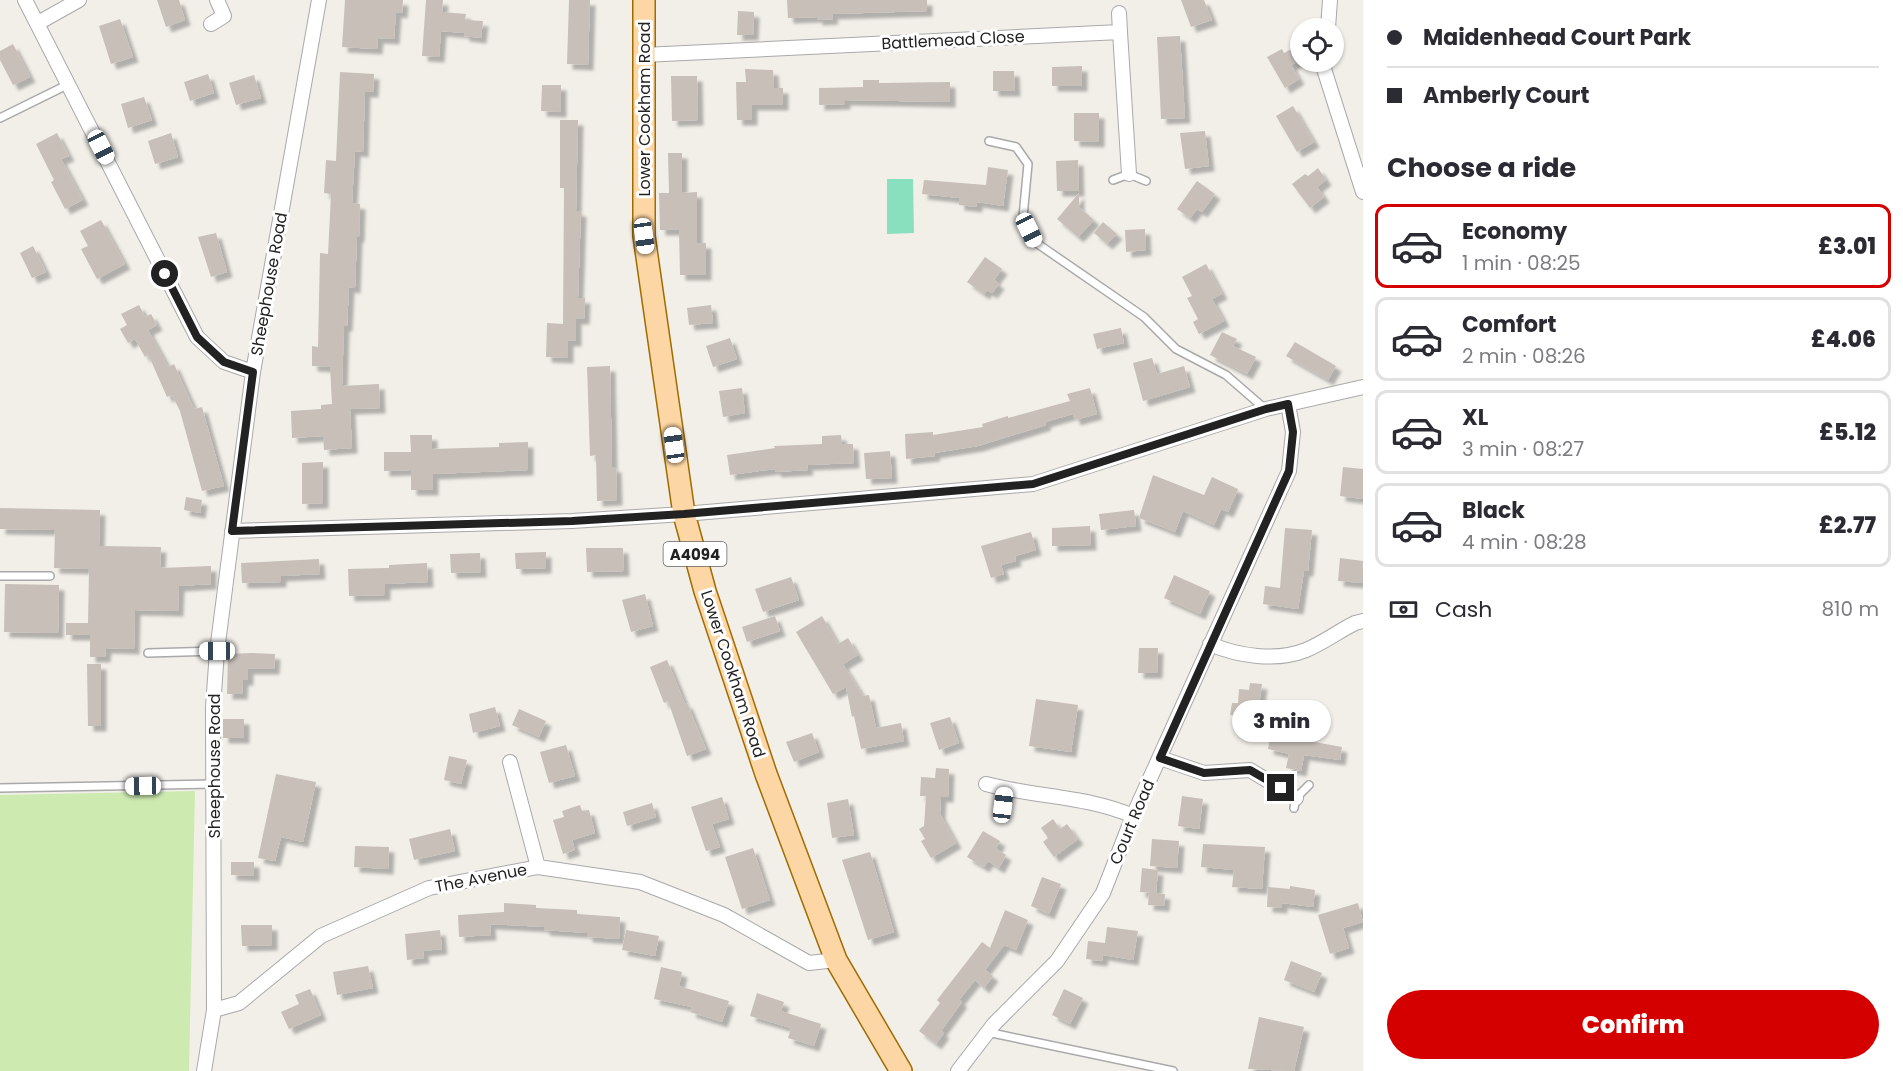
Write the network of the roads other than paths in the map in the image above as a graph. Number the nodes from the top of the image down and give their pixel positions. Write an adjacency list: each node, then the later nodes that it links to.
1 (25, 0): 9 (street)
2 (79, 0): 9 (street)
3 (217, 0): 10 (street)
4 (319, 0): 21 (street, Sheephouse Road)
5 (644, 0): 12 (main road, Lower Cookham Road / A4094)
6 (1330, 0): 8 (street)
7 (1119, 13): 11 (street)
8 (1329, 18)
9 (38, 23): 14 (street)
10 (211, 24)
11 (1120, 32): 12 (street, Battlemead Close); 17 (street)
12 (643, 55): 25 (main road, Lower Cookham Road / A4094)
13 (1325, 72): 20 (street)
14 (69, 84): 15 (lane); 21 (street)
15 (0, 118)
16 (989, 141): 24 (lane)
17 (1129, 174): 18 (lane); 19 (lane)
18 (1113, 180)
19 (1146, 181)
20 (1361, 185)
21 (253, 372): 26 (street, Sheephouse Road)
22 (1363, 387): 23 (street)
23 (1288, 404): 24 (street); 30 (street, Court Road)
24 (1266, 409): 25 (street)
25 (684, 514): 26 (street); 44 (main road, Lower Cookham Road / A4094)
26 (232, 531): 31 (street, Sheephouse Road)
27 (0, 576): 28 (lane)
28 (50, 576)
29 (1363, 621): 30 (street)
30 (1210, 644): 33 (street, Court Road)
31 (217, 651): 32 (lane); 35 (street, Sheephouse Road)
32 (148, 653)
33 (1160, 758): 40 (street); 42 (street, Court Road)
34 (510, 762): 43 (street)
35 (214, 784): 38 (lane); 45 (street, Sheephouse Road)
36 (986, 784): 39 (street)
37 (1309, 785): 40 (lane)
38 (0, 788)
39 (1005, 789): 41 (street); 42 (street)
40 (1295, 803)
41 (1003, 805)
42 (1133, 816): 46 (street, Court Road)
43 (538, 867): 44 (street, The Avenue); 45 (street, The Avenue)
44 (836, 960): 48 (main road, Lower Cookham Road / A4094)
45 (214, 1010): 47 (street, Sheephouse Road)
46 (987, 1032): 49 (street, Court Road); 50 (lane)
47 (204, 1071)
48 (901, 1071)
49 (958, 1071)
50 (1173, 1071)

